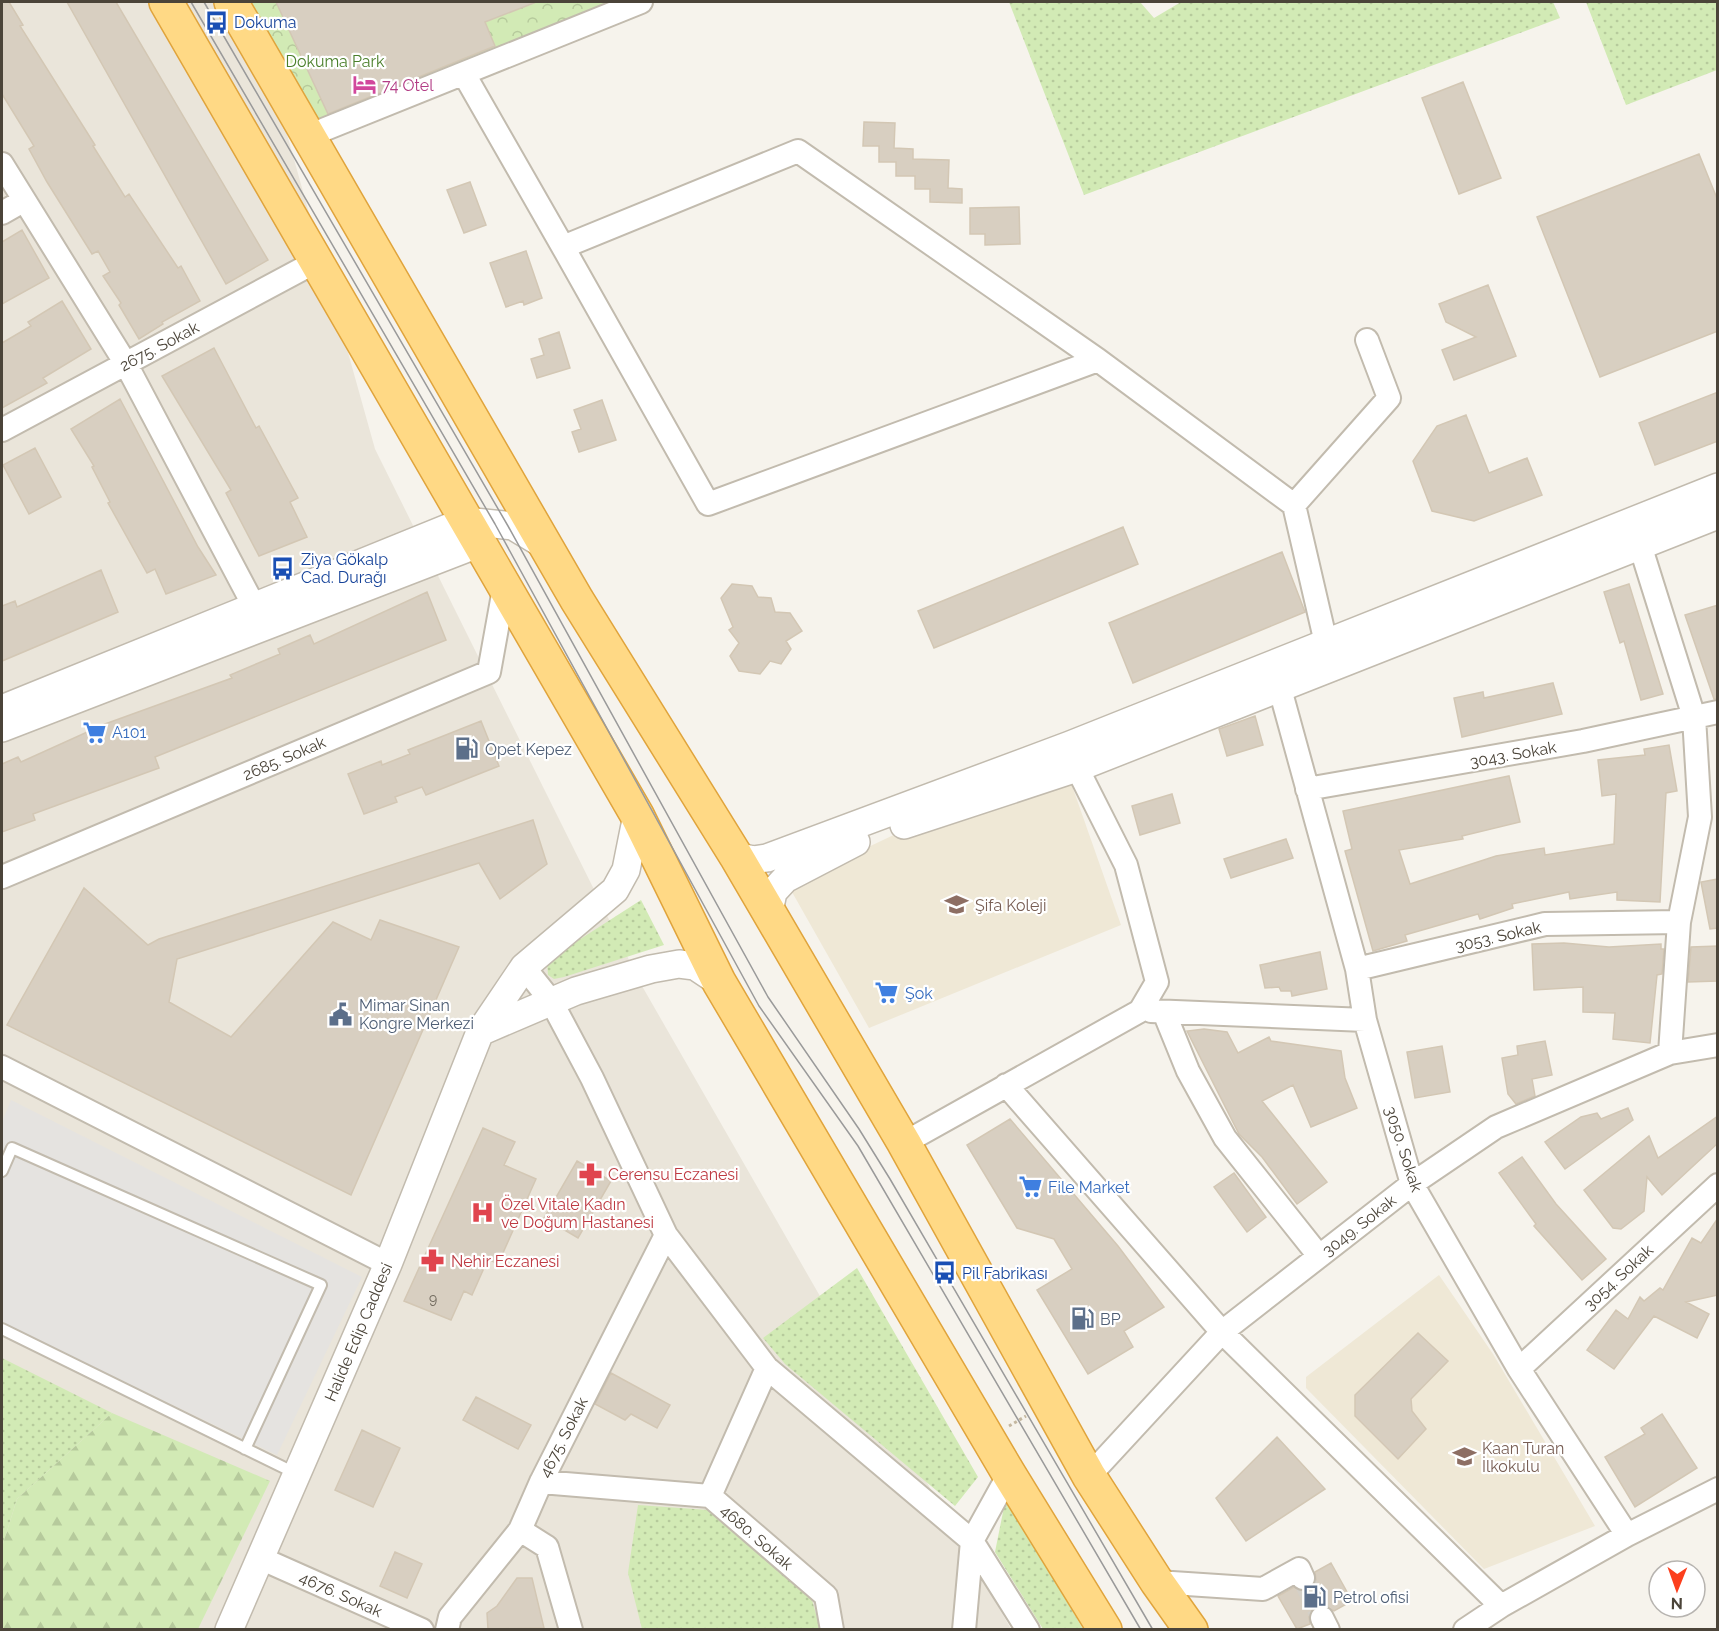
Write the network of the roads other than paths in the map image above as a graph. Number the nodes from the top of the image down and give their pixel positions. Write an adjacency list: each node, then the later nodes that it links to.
1 (166, 2): 10 (highway)
2 (231, 2): 5 (highway)
3 (641, 2): 4 (street)
4 (464, 74): 5 (street); 9 (street)
5 (309, 135): 20 (highway)
6 (2, 164): 7 (street)
7 (23, 201): 8 (street); 13 (street)
8 (2, 213)
9 (563, 247): 12 (street); 12 (street)
10 (316, 261): 13 (street, 2675. Sokak); 18 (highway)
11 (1367, 340): 16 (street)
12 (1098, 360): 16 (street)
13 (126, 364): 14 (street, 2675. Sokak); 22 (street)
14 (2, 430)
15 (1718, 487): 23 (street)
16 (1294, 505): 23 (street)
17 (1718, 515): 19 (street)
18 (472, 532): 20 (street); 21 (highway); 22 (street); 28 (street)
19 (1640, 545): 24 (street); 27 (street)
20 (546, 546): 33 (highway)
21 (504, 589): 31 (highway); 34 (street, 2685. Sokak)
22 (254, 606): 25 (street)
23 (1326, 643): 24 (street)
24 (1276, 677): 29 (street); 30 (street, 3050. Sokak); 32 (street)
25 (2, 709)
26 (1718, 712): 27 (street, 3043. Sokak)
27 (1694, 717): 30 (street, 3043. Sokak); 36 (street)
28 (2, 728)
29 (1077, 768): 32 (street); 41 (street)
30 (1307, 789): 38 (street, 3050. Sokak)
31 (637, 815): 37 (street, Halide Edip Caddesi); 39 (highway)
32 (833, 843): 33 (street); 35 (street)
33 (736, 856): 35 (highway)
34 (2, 877)
35 (769, 912): 49 (highway)
36 (1678, 922): 38 (street, 3053. Sokak); 46 (street)
37 (524, 967): 40 (street); 44 (street, Halide Edip Caddesi)
38 (1357, 969): 43 (street, 3050. Sokak)
39 (719, 982): 40 (street); 62 (highway)
40 (551, 1001): 44 (street); 53 (street)
41 (1140, 1011): 42 (street); 48 (street)
42 (1164, 1012): 43 (street); 54 (street)
43 (1365, 1020): 51 (street, 3050. Sokak)
44 (480, 1032): 55 (street, Halide Edip Caddesi)
45 (1718, 1045): 46 (street, 3049. Sokak)
46 (1670, 1053): 51 (street, 3049. Sokak)
47 (2, 1067): 55 (street)
48 (1006, 1085): 49 (street); 57 (street)
49 (904, 1143): 63 (highway)
50 (2, 1171): 60 (lane)
51 (1412, 1184): 54 (street, 3049. Sokak); 59 (street, 3050. Sokak)
52 (1718, 1185): 59 (street, 3054. Sokak)
53 (666, 1235): 58 (street); 64 (street, 4675. Sokak)
54 (1319, 1256): 57 (street, 3049. Sokak)
55 (388, 1264): 61 (street, Halide Edip Caddesi)
56 (2, 1329): 60 (lane)
57 (1222, 1332): 63 (street, 3049. Sokak); 73 (street)
58 (767, 1368): 66 (street); 69 (street)
59 (1518, 1369): 68 (street, 3050. Sokak)
60 (245, 1449): 61 (lane)
61 (297, 1474): 70 (street, Halide Edip Caddesi)
62 (1009, 1474): 69 (street); 81 (highway)
63 (1089, 1476): 72 (highway)
64 (541, 1482): 66 (street, 4680. Sokak); 67 (street, 4675. Sokak)
65 (1718, 1489): 68 (street)
66 (710, 1496): 78 (street, 4680. Sokak)
67 (520, 1530): 76 (street, 4675. Sokak); 77 (street)
68 (1627, 1535): 73 (street)
69 (972, 1541): 79 (street); 80 (street)
70 (260, 1558): 74 (street, Halide Edip Caddesi); 75 (street, 4676. Sokak)
71 (1303, 1578): 72 (street)
72 (1156, 1582): 82 (highway)
73 (1501, 1606): 83 (street)
74 (229, 1629)
75 (422, 1629)
76 (447, 1629)
77 (571, 1629)
78 (832, 1629)
79 (964, 1629)
80 (1028, 1629)
81 (1105, 1629)
82 (1191, 1629)
83 (1465, 1629)

